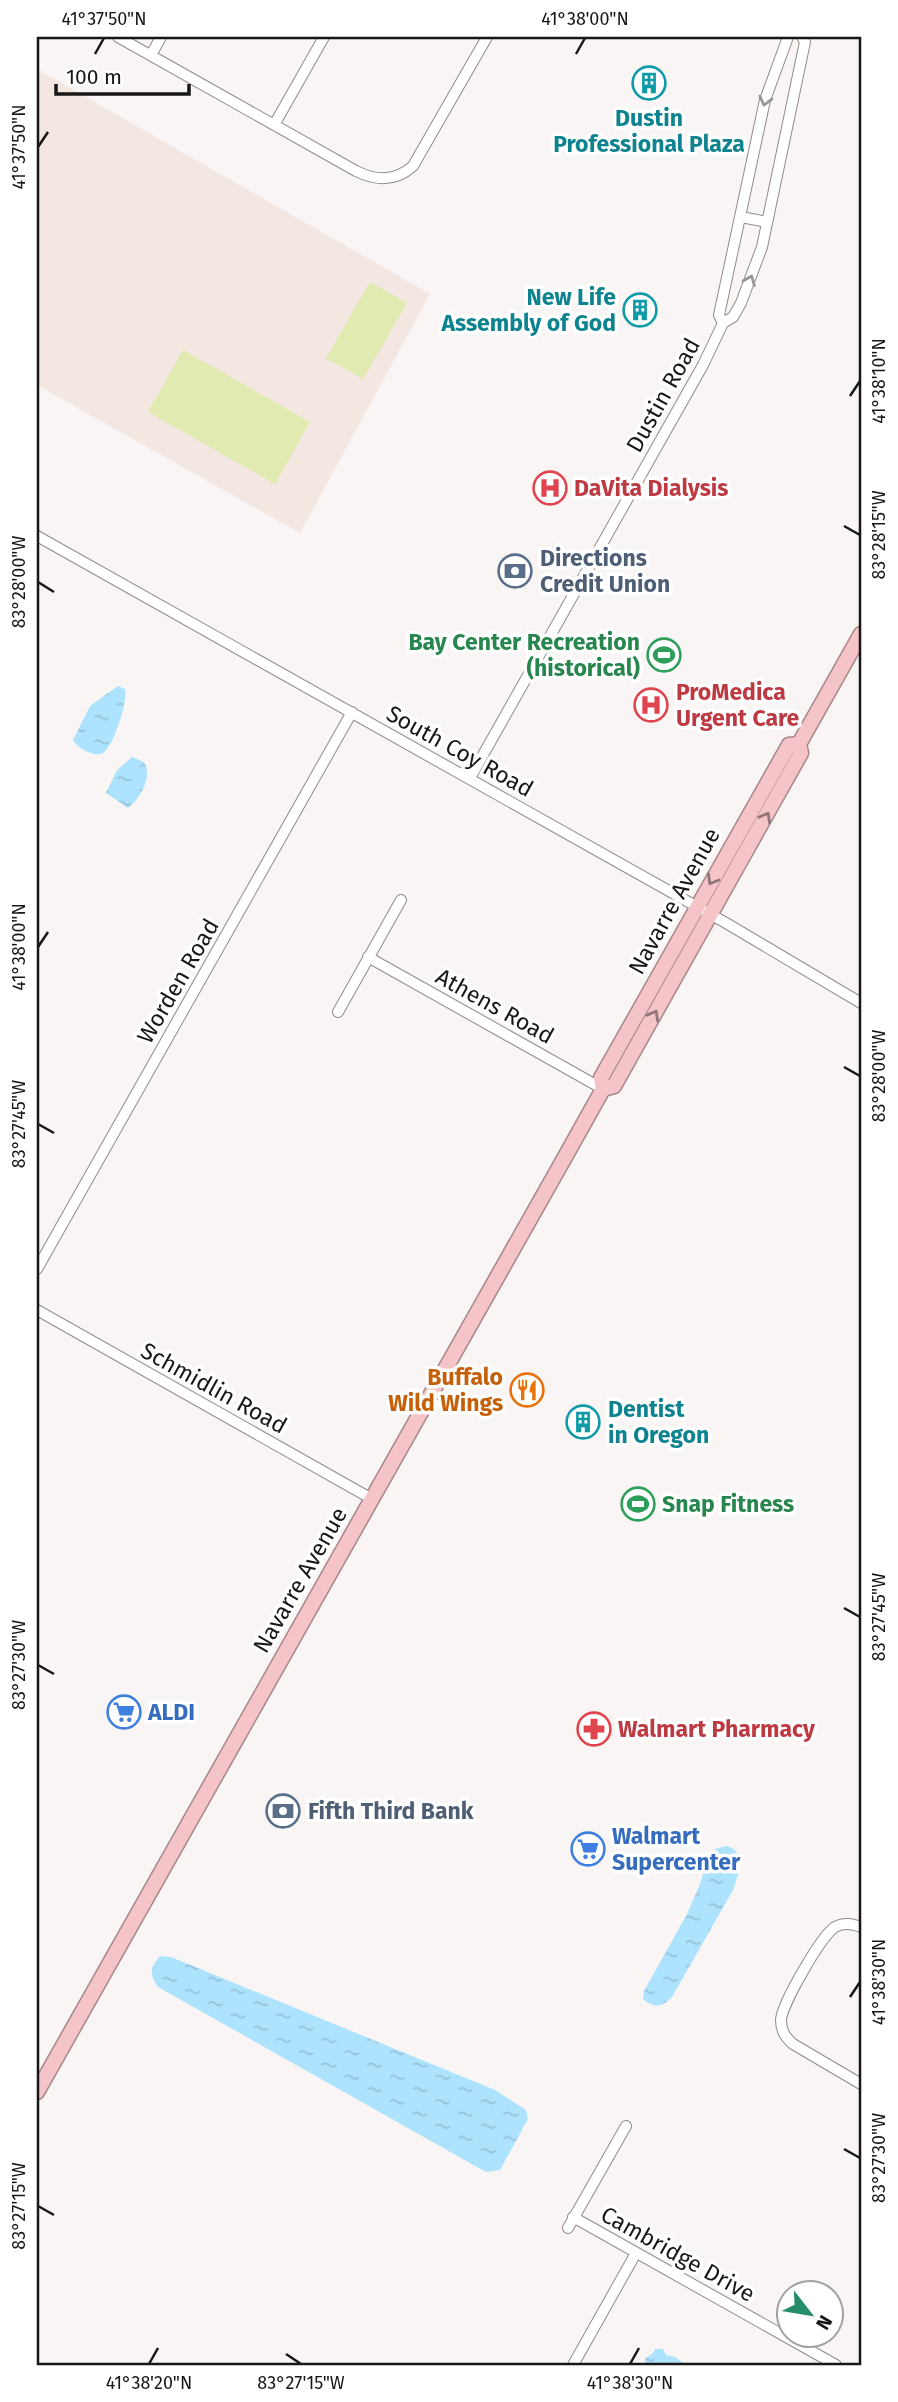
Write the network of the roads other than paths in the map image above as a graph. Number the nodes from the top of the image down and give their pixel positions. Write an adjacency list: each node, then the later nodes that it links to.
1 (118, 37): 7 (street)
2 (161, 37): 7 (street)
3 (324, 37): 8 (street)
4 (487, 37): 8 (street)
5 (788, 37): 9 (street, Dustin Road, one-way to 9)
6 (802, 37): 10 (street, Dustin Road)
7 (151, 55): 8 (street)
8 (274, 125)
9 (741, 217): 10 (street); 11 (street, Dustin Road)
10 (766, 222): 11 (street, Dustin Road, one-way to 10)
11 (723, 323): 16 (street, Dustin Road)
12 (37, 536): 14 (street, South Coy Road)
13 (861, 634): 15 (highway, Navarre Avenue)
14 (352, 712): 16 (street, South Coy Road); 26 (street, Worden Road)
15 (799, 744): 18 (highway, Navarre Avenue, one-way to 18); 19 (highway, Navarre Avenue, one-way to 15)
16 (470, 778): 18 (street, South Coy Road)
17 (401, 900): 20 (street)
18 (697, 907): 19 (street, South Coy Road); 23 (highway, Navarre Avenue)
19 (711, 914): 21 (street, South Coy Road); 24 (highway, Navarre Avenue, one-way to 19)
20 (369, 957): 22 (street); 25 (street, Athens Road)
21 (861, 1003)
22 (338, 1012)
23 (626, 1033): 24 (highway); 25 (highway, Navarre Avenue)
24 (621, 1074): 25 (highway, Navarre Avenue)
25 (603, 1089): 28 (highway, Navarre Avenue)
26 (37, 1269)
27 (37, 1310): 28 (street, Schmidlin Road)
28 (372, 1499): 31 (highway, Navarre Avenue)
29 (861, 1927): 30 (street)
30 (861, 2084)
31 (37, 2092)
32 (626, 2126): 33 (street, Cambridge Drive)
33 (573, 2217): 34 (street, Cambridge Drive); 35 (street, Cambridge Drive)
34 (568, 2228)
35 (636, 2253): 36 (street); 37 (street, Cambridge Drive)
36 (573, 2365)
37 (836, 2365)

